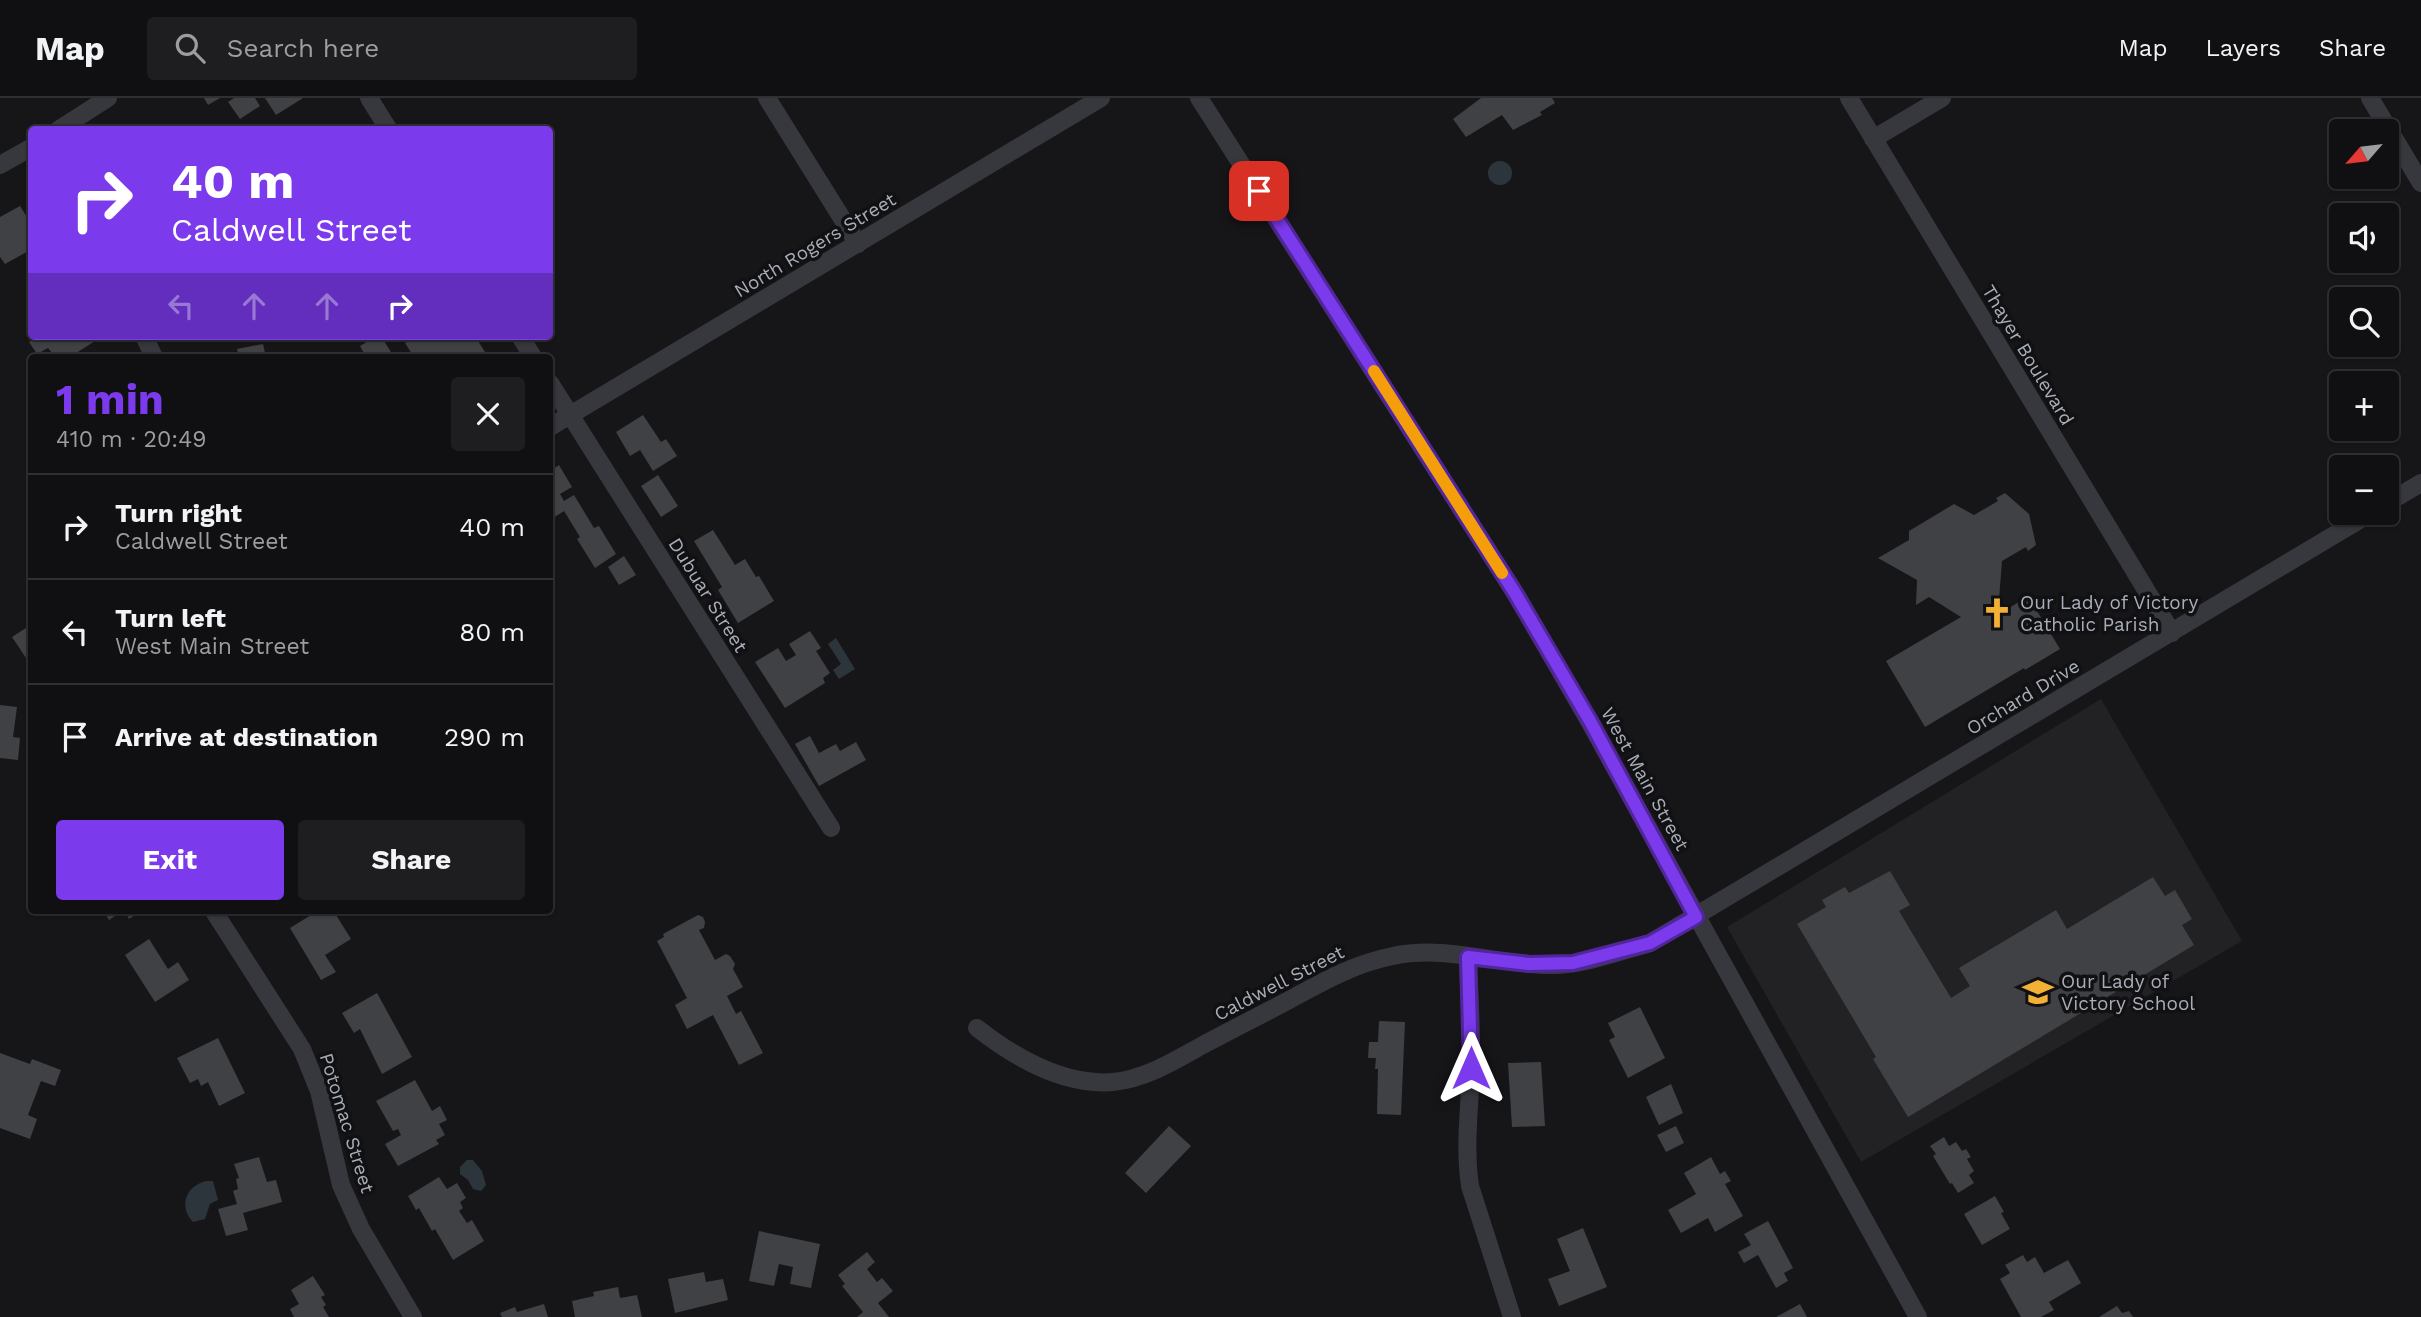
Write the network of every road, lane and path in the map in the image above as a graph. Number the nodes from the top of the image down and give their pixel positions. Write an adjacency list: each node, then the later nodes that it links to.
1 (108, 98): 9 (street)
2 (369, 98): 10 (street)
3 (767, 98): 15 (street)
4 (1101, 98): 15 (street, North Rogers Street)
5 (1199, 98): 25 (street, West Main Street)
6 (1849, 98): 11 (street, Thayer Boulevard)
7 (1942, 98): 11 (street)
8 (2370, 98): 14 (street)
9 (64, 126)
10 (386, 126)
11 (1873, 139): 22 (street, Thayer Boulevard)
12 (28, 148): 13 (street)
13 (0, 165)
14 (2421, 183)
15 (858, 244): 17 (street, North Rogers Street)
16 (553, 388): 17 (street, Dubuar Street)
17 (569, 414): 18 (street, North Rogers Street); 23 (street, Dubuar Street)
18 (553, 425)
19 (2421, 483): 20 (street)
20 (2399, 496)
21 (2351, 525): 22 (street, Orchard Drive)
22 (2172, 633): 25 (street, Orchard Drive)
23 (831, 828)
24 (216, 914): 28 (street, Potomac Street)
25 (1696, 917): 26 (street, Caldwell Street); 30 (street, West Main Street)
26 (1468, 957): 27 (street, Caldwell Street); 29 (street)
27 (977, 1028)
28 (413, 1317)
29 (1512, 1317)
30 (1918, 1317)

